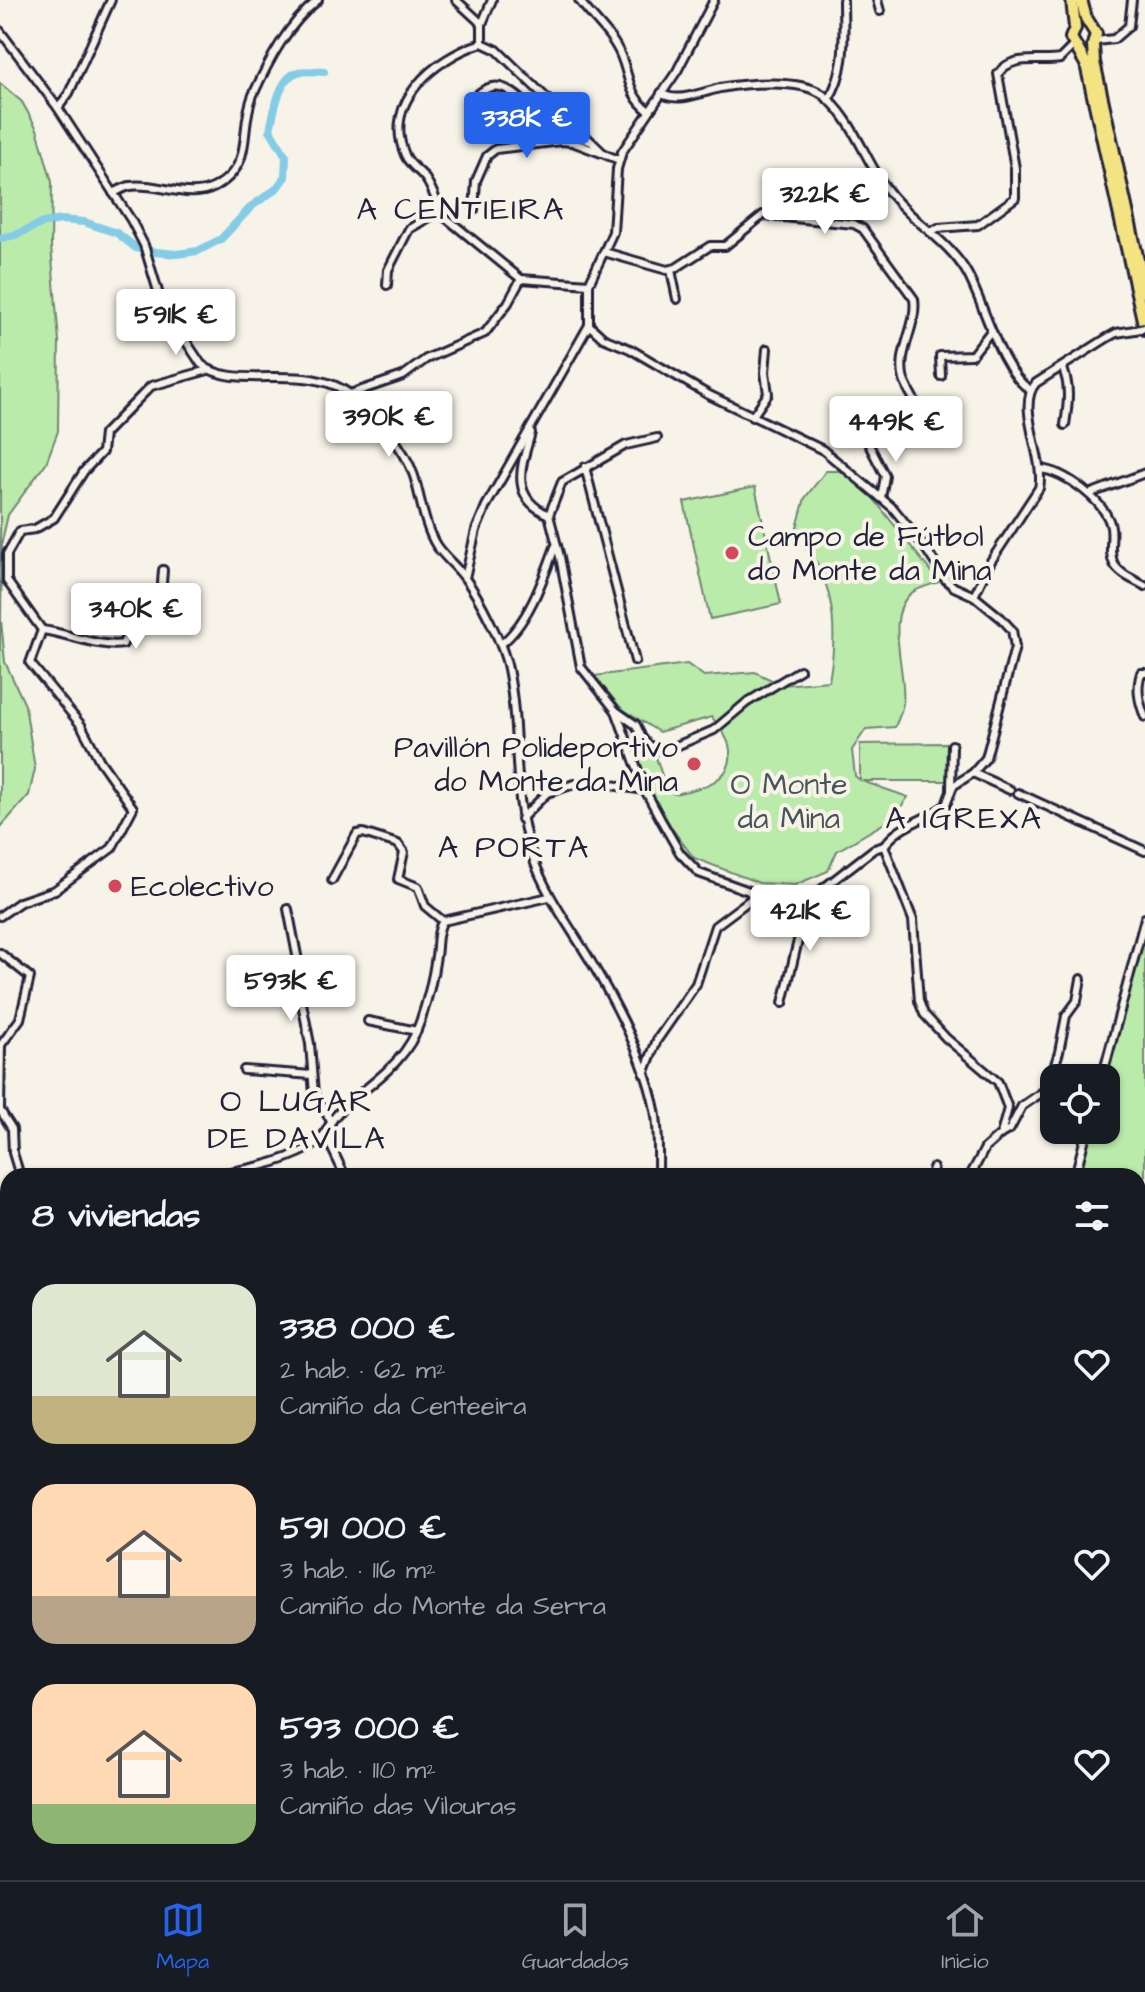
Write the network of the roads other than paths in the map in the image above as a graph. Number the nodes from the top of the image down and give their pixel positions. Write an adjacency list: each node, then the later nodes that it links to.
1 (111, 0): 23 (street)
2 (318, 0): 28 (street)
3 (456, 0): 13 (street)
4 (492, 0): 13 (street)
5 (579, 0): 24 (street)
6 (843, 0): 22 (street)
7 (877, 0): 12 (street)
8 (1072, 0): 15 (main road)
9 (1081, 0): 14 (main road)
10 (1132, 0): 18 (street)
11 (712, 1): 20 (street)
12 (880, 11)
13 (482, 24): 17 (street)
14 (1089, 25): 15 (main road); 18 (main road)
15 (1075, 28): 19 (main road)
16 (0, 31): 23 (street)
17 (482, 43): 25 (street); 30 (street)
18 (1095, 43): 19 (main road); 37 (main road)
19 (1077, 47): 31 (street); 40 (main road)
20 (661, 93): 22 (street); 24 (street)
21 (476, 96): 25 (street)
22 (828, 100): 31 (street)
23 (58, 108): 28 (street)
24 (649, 111): 27 (street)
25 (593, 143): 26 (street)
26 (604, 154): 27 (street); 29 (street)
27 (619, 160): 32 (street)
28 (113, 193): 44 (street)
29 (474, 210)
30 (440, 211): 34 (street); 36 (street)
31 (930, 232): 41 (street)
32 (604, 252): 33 (street); 35 (street)
33 (671, 270): 38 (street); 48 (street)
34 (521, 279): 35 (street); 47 (street)
35 (589, 284): 39 (street)
36 (387, 285)
37 (1145, 292)
38 (677, 299)
39 (589, 325): 49 (street); 50 (street)
40 (1142, 329): 43 (street)
41 (991, 331): 45 (street); 46 (street)
42 (767, 349): 49 (street)
43 (1062, 367): 46 (street); 51 (street)
44 (208, 370): 47 (street); 68 (street)
45 (941, 376)
46 (1030, 390): 55 (street)
47 (350, 394): 64 (street)
48 (924, 412)
49 (752, 417): 58 (street)
50 (534, 422): 59 (street); 64 (street)
51 (1065, 425)
52 (864, 435): 58 (street)
53 (657, 438): 54 (street)
54 (585, 467): 59 (street); 70 (street)
55 (1040, 469): 57 (street); 67 (street)
56 (1145, 473): 57 (street)
57 (1089, 494): 66 (street)
58 (881, 498): 67 (street)
59 (549, 515): 60 (street)
60 (555, 547): 61 (street); 63 (street)
61 (561, 562): 63 (street); 65 (street)
62 (163, 570): 68 (street)
63 (552, 571): 65 (street); 69 (street)
64 (465, 578): 69 (street)
65 (565, 583): 73 (street)
66 (1145, 586)
67 (974, 596): 76 (street)
68 (42, 630): 89 (street)
69 (501, 644): 81 (street)
70 (635, 661)
71 (800, 670): 73 (street)
72 (1145, 673): 74 (street)
73 (616, 711): 77 (street)
74 (1145, 717)
75 (952, 745): 78 (street)
76 (973, 773): 78 (street); 79 (street)
77 (645, 790): 81 (street); 85 (street)
78 (951, 790): 82 (street)
79 (1010, 790)
80 (1018, 793): 83 (street)
81 (521, 819): 87 (street)
82 (884, 846): 86 (street); 104 (street)
83 (1145, 851)
84 (332, 880): 91 (street)
85 (752, 895): 86 (street); 100 (street)
86 (809, 895): 94 (street)
87 (549, 897): 91 (street); 100 (street)
88 (288, 909): 101 (street)
89 (0, 916)
90 (1145, 918): 98 (street)
91 (443, 921): 96 (street)
92 (0, 953): 107 (street)
93 (1081, 979): 97 (street)
94 (783, 1003)
95 (368, 1021): 96 (street)
96 (417, 1031): 103 (street)
97 (1056, 1064)
98 (1106, 1064)
99 (244, 1070): 101 (street)
100 (644, 1074): 110 (street)
101 (312, 1075): 103 (street)
102 (1040, 1095): 104 (street)
103 (331, 1121): 105 (street)
104 (1001, 1134): 111 (street)
105 (326, 1136): 108 (street); 109 (street)
106 (1083, 1144): 112 (street)
107 (18, 1168)
108 (264, 1168)
109 (341, 1168)
110 (658, 1168)
111 (974, 1168)
112 (1077, 1168)

